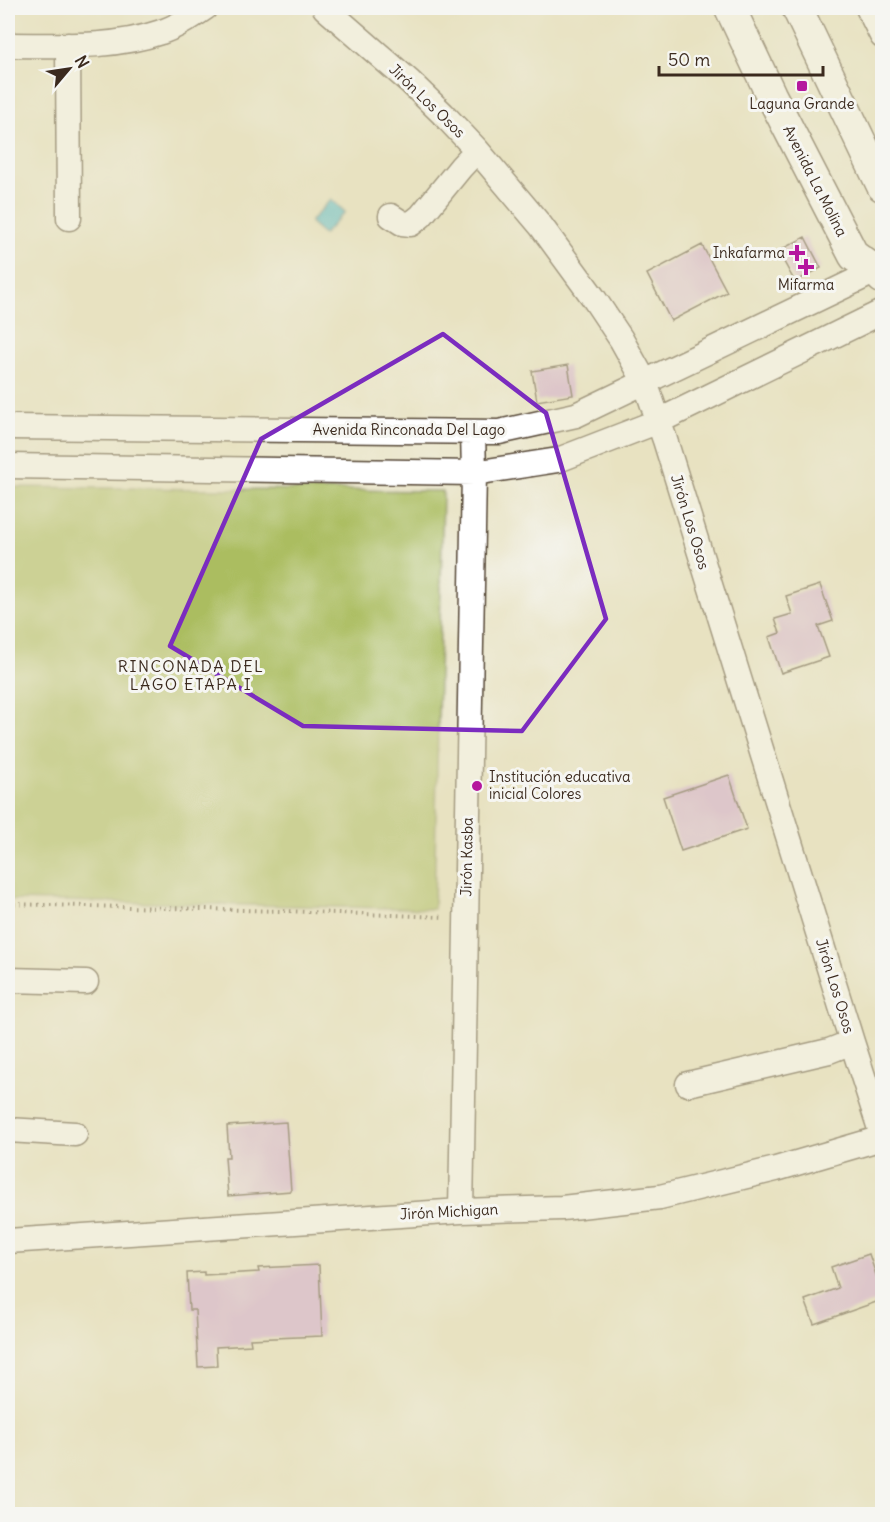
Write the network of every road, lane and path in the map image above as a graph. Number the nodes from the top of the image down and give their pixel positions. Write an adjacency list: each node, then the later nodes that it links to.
1 (206, 8): 8 (street)
2 (325, 8): 9 (street, Jirón Los Osos)
3 (730, 8): 13 (main road, Avenida La Molina)
4 (797, 8): 10 (main road)
5 (868, 8): 6 (street)
6 (882, 36)
7 (8, 45): 8 (street)
8 (68, 45): 12 (street)
9 (477, 150): 11 (street); 15 (street, Jirón Los Osos)
10 (882, 186)
11 (391, 216)
12 (69, 218)
13 (880, 272): 15 (street, Avenida Rinconada Del Lago)
14 (882, 312): 16 (street)
15 (645, 382): 16 (street, Jirón Los Osos); 18 (street, Avenida Rinconada Del Lago)
16 (659, 421): 20 (street); 25 (street, Jirón Los Osos)
17 (8, 427): 18 (street, Avenida Rinconada Del Lago)
18 (473, 432): 20 (street, Jirón Kasba)
19 (8, 466): 20 (street)
20 (474, 473): 22 (street, Jirón Kasba)
21 (8, 904): 22 (path)
22 (466, 918): 30 (street, Jirón Kasba)
23 (8, 980): 24 (street)
24 (86, 982)
25 (852, 1042): 26 (street); 29 (street, Jirón Los Osos)
26 (688, 1084)
27 (8, 1130): 28 (street)
28 (75, 1134)
29 (882, 1136): 30 (street, Jirón Michigan)
30 (461, 1210): 31 (street, Jirón Michigan)
31 (8, 1241)

